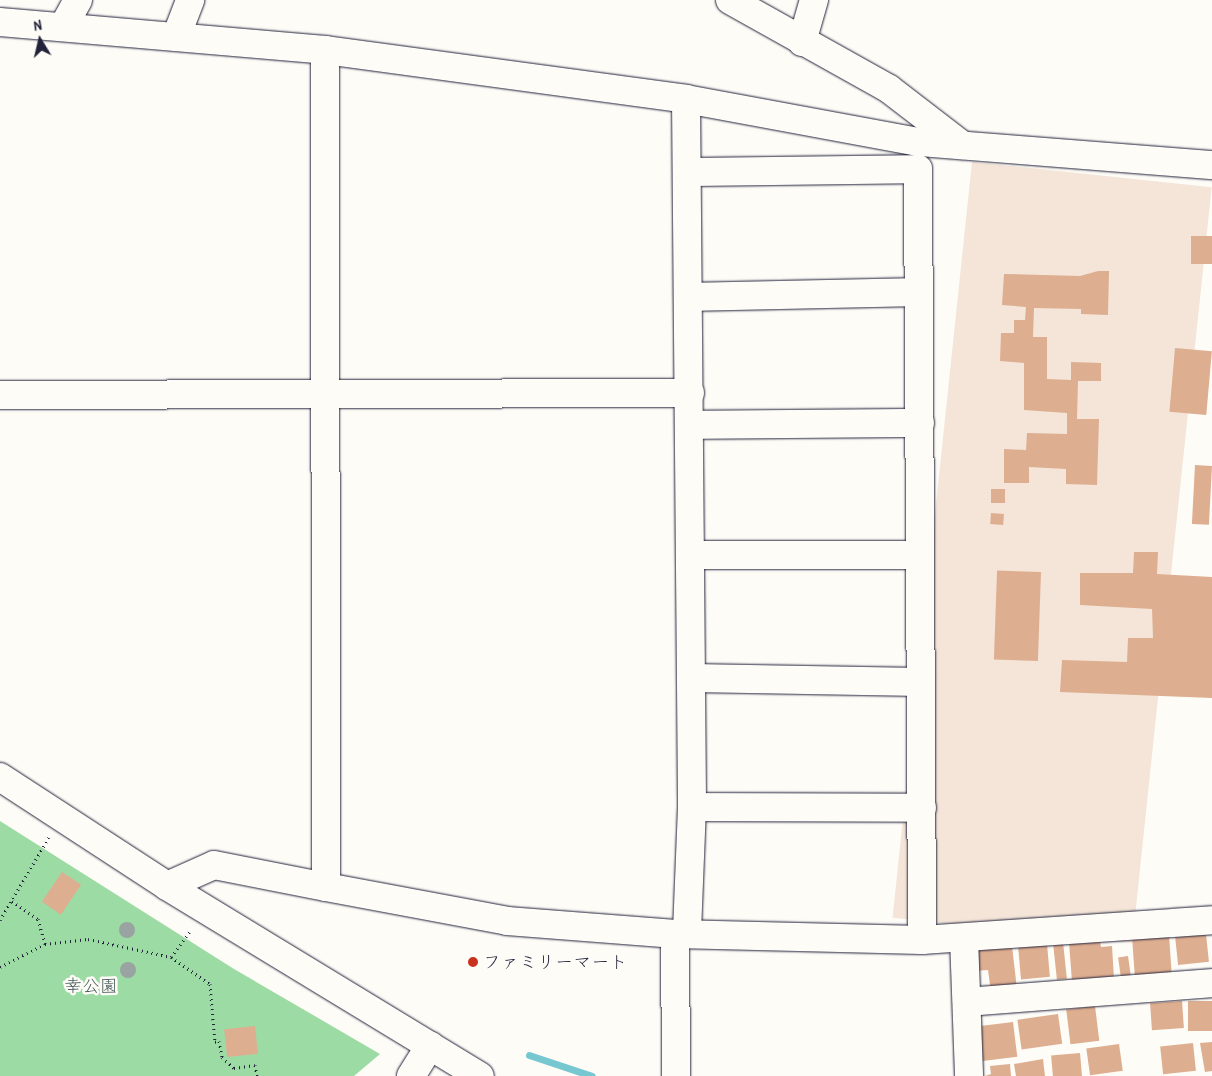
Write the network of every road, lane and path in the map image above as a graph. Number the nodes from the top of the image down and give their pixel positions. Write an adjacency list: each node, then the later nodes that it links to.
1 (78, 0): 6 (street)
2 (190, 0): 7 (street)
3 (730, 0): 8 (street)
4 (814, 0): 8 (street)
5 (0, 22): 6 (street)
6 (63, 27): 7 (street)
7 (176, 36): 9 (street)
8 (802, 42): 11 (street)
9 (325, 50): 10 (street); 18 (street)
10 (686, 99): 11 (street); 13 (street)
11 (962, 145): 12 (street)
12 (1212, 165)
13 (688, 172): 14 (street); 15 (street)
14 (919, 292): 15 (street); 19 (street)
15 (688, 297): 16 (street)
16 (690, 393): 18 (street); 20 (street)
17 (0, 395): 18 (street)
18 (326, 397): 30 (street)
19 (920, 423): 20 (street); 22 (street)
20 (689, 425): 21 (street)
21 (690, 555): 22 (street); 23 (street)
22 (920, 555): 24 (street)
23 (691, 678): 24 (street); 26 (street)
24 (921, 682): 27 (street)
25 (0, 777): 28 (street)
26 (692, 807): 27 (street); 35 (street)
27 (922, 808): 37 (street)
28 (61, 817): 29 (street); 31 (path)
29 (167, 886): 30 (street); 32 (street)
30 (326, 887): 35 (street)
31 (12, 901): 33 (path); 38 (path)
32 (205, 909): 39 (path); 43 (street)
33 (0, 920)
34 (1212, 920): 36 (street)
35 (681, 933): 37 (street); 47 (street)
36 (964, 938): 37 (street); 42 (street)
37 (922, 940)
38 (45, 944): 39 (path); 40 (path)
39 (171, 957): 44 (path)
40 (0, 967)
41 (1212, 983): 42 (street)
42 (967, 1002): 48 (street)
43 (430, 1045): 45 (street); 46 (street)
44 (257, 1076)
45 (411, 1076)
46 (480, 1076)
47 (676, 1076)
48 (969, 1076)

